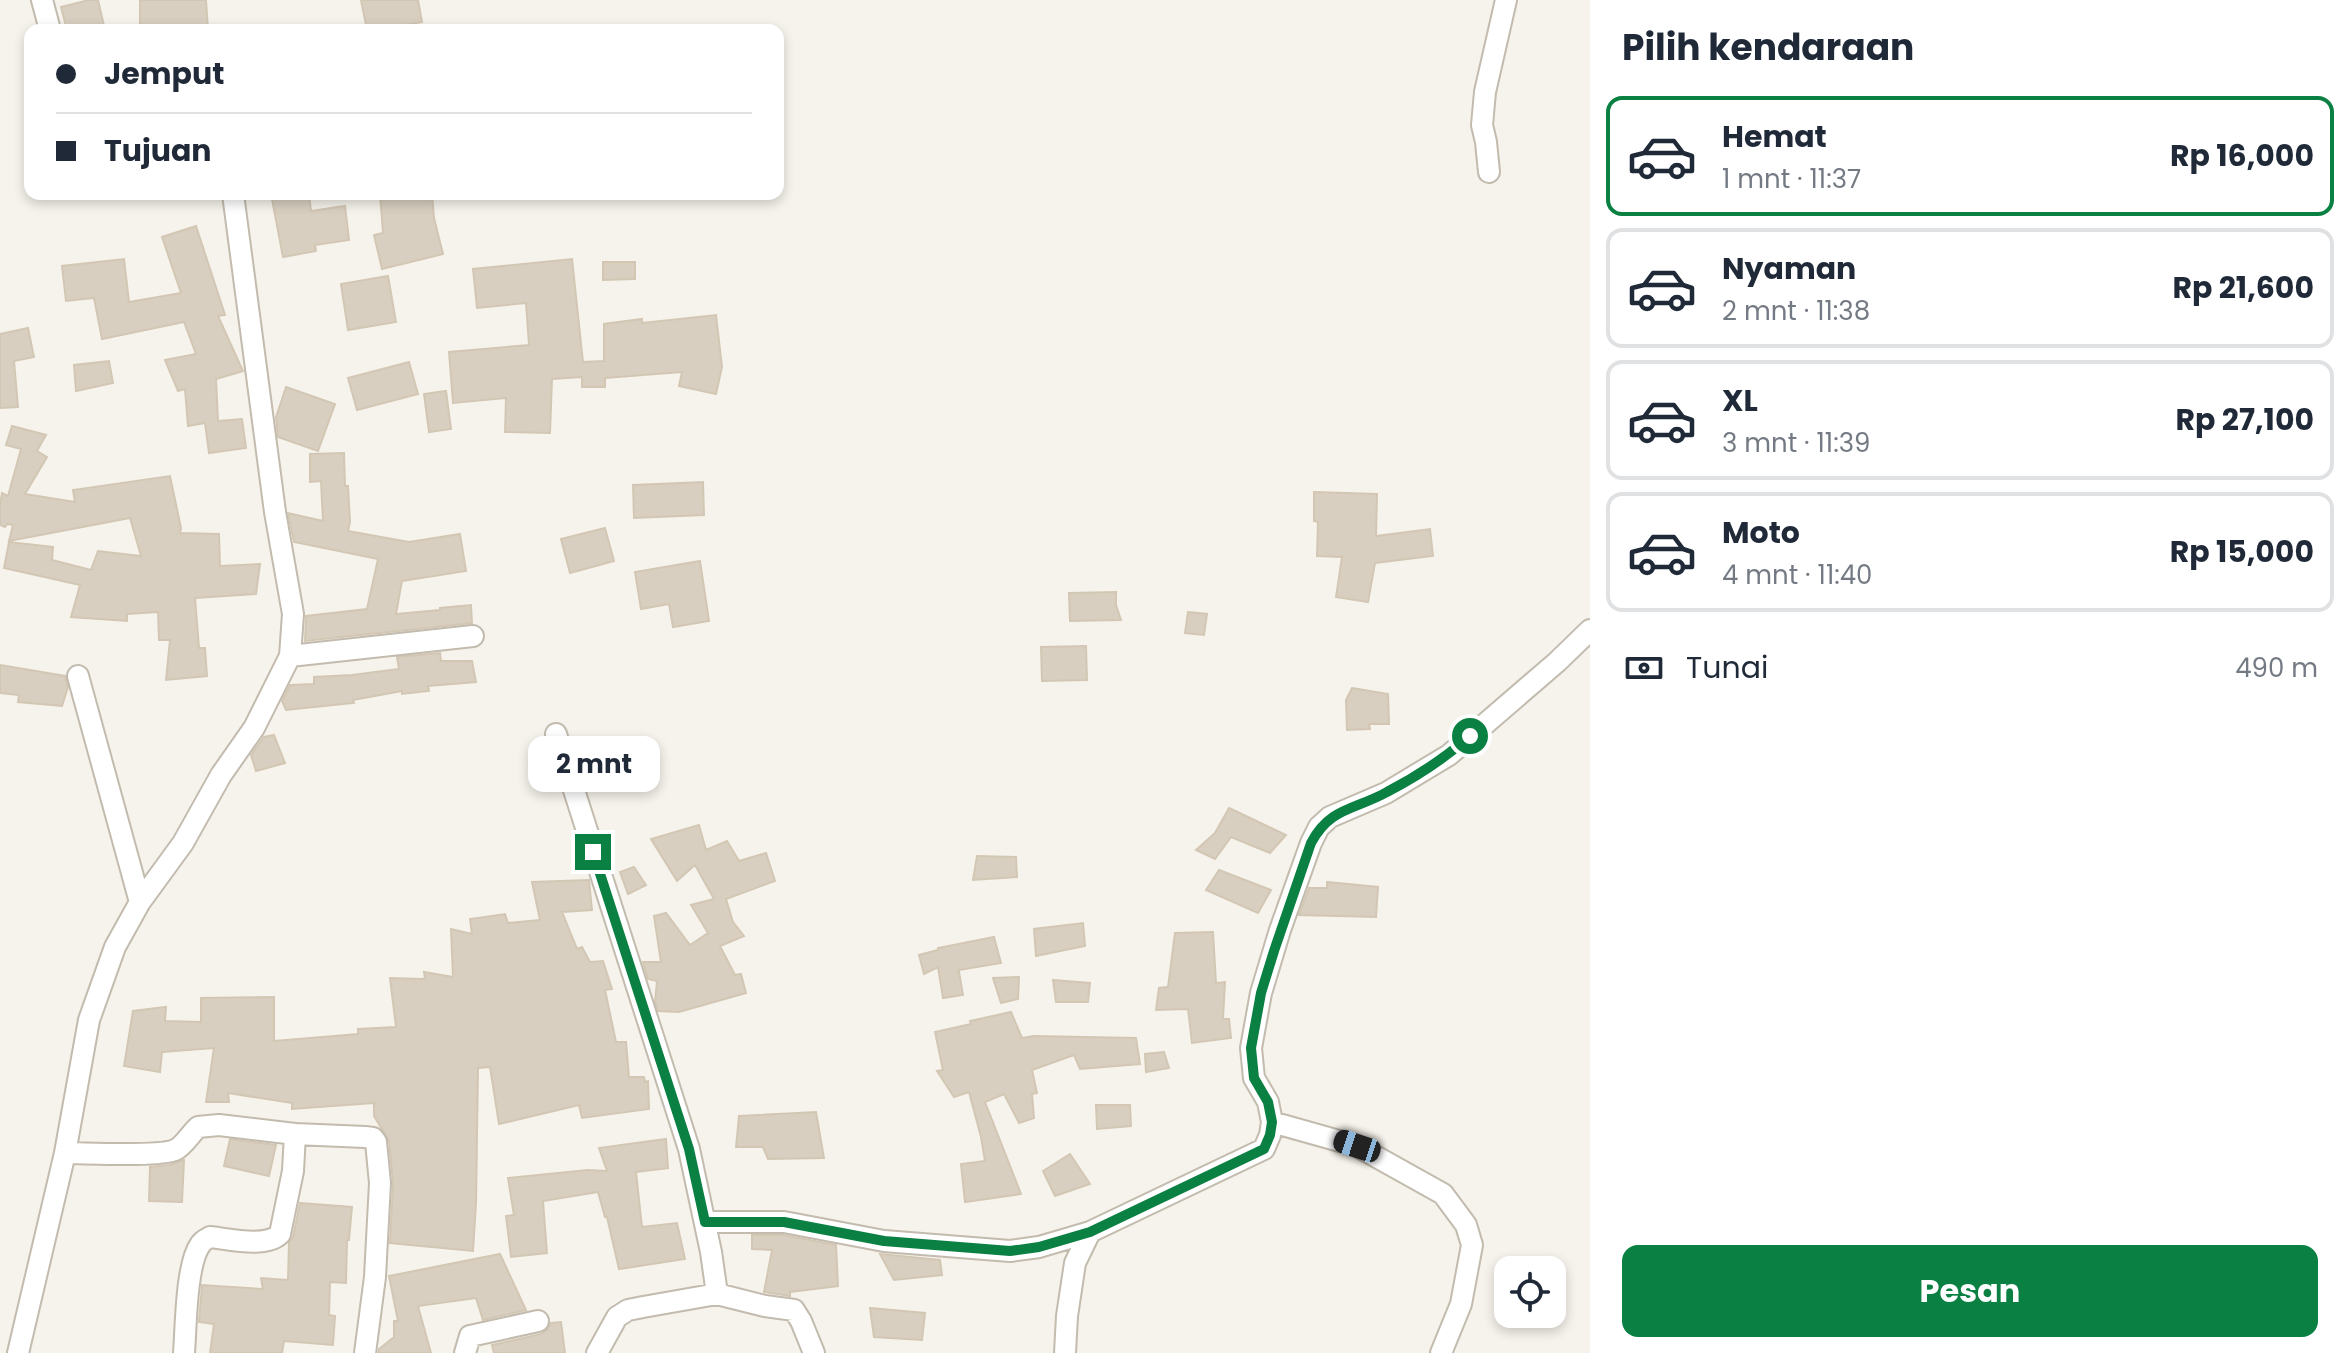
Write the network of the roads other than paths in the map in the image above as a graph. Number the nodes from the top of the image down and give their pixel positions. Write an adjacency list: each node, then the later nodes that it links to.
1 (42, 0): 3 (street)
2 (1506, 0): 4 (street)
3 (48, 24)
4 (1489, 172)
5 (234, 200): 8 (street)
6 (1590, 630): 12 (street)
7 (473, 636): 8 (street)
8 (290, 656): 11 (street)
9 (78, 676): 11 (street)
10 (556, 734): 15 (street)
11 (140, 902): 14 (street)
12 (1272, 1122): 16 (street); 26 (street)
13 (295, 1134): 14 (street); 20 (street); 21 (street)
14 (65, 1153): 19 (street)
15 (705, 1222): 16 (street); 17 (street)
16 (1090, 1232): 25 (street)
17 (717, 1294): 23 (street); 24 (street)
18 (538, 1321): 22 (street)
19 (18, 1353)
20 (184, 1353)
21 (365, 1353)
22 (465, 1353)
23 (597, 1353)
24 (814, 1353)
25 (1065, 1353)
26 (1441, 1353)

